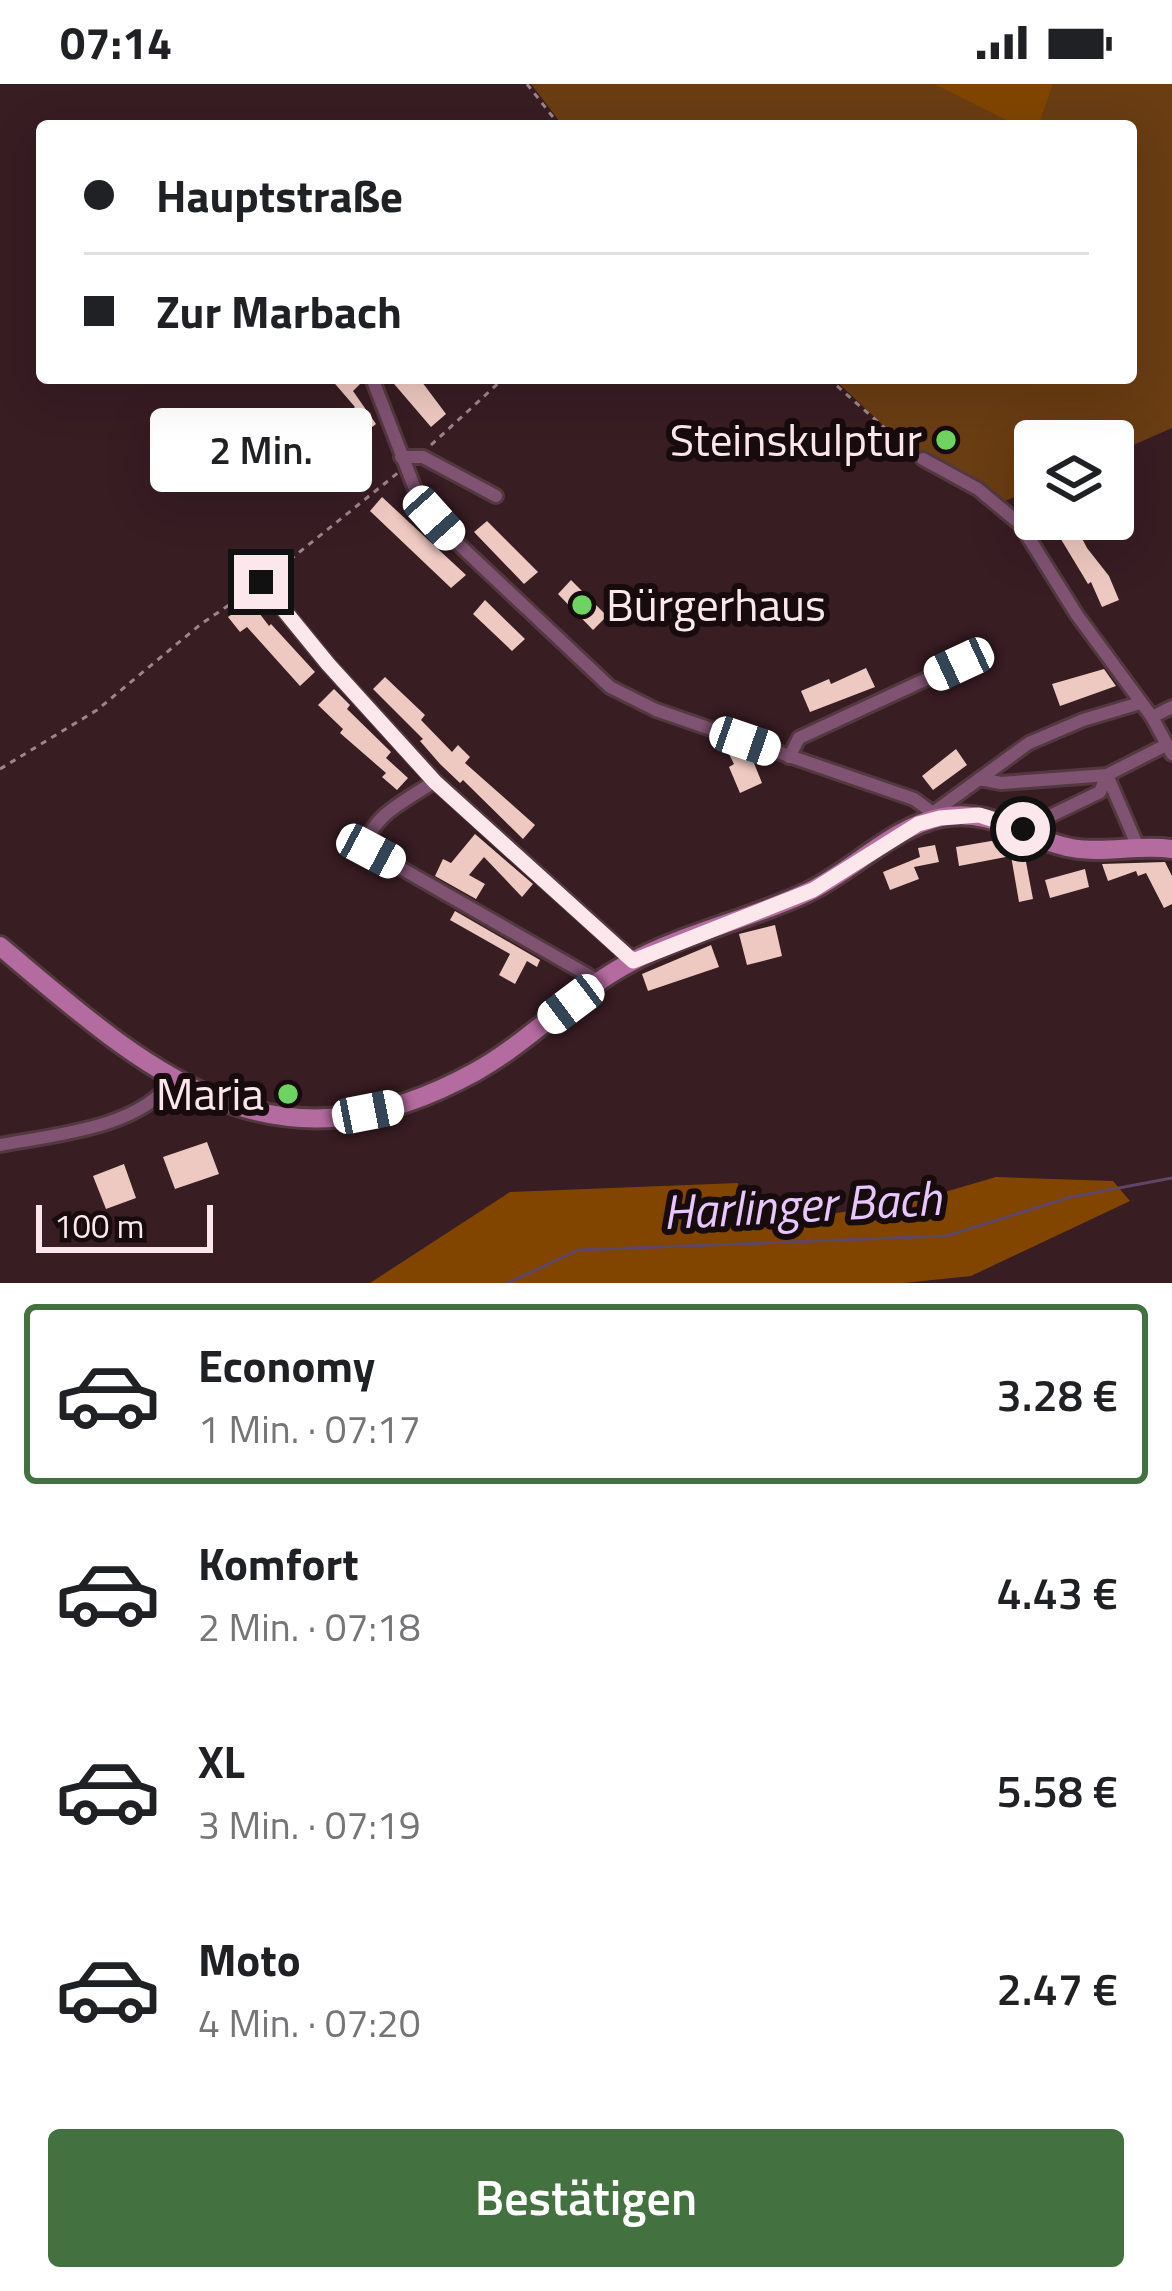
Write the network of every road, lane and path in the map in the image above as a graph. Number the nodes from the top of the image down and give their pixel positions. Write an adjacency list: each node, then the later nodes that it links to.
1 (527, 84): 2 (path)
2 (555, 120)
3 (374, 384): 8 (street)
4 (497, 384): 6 (path)
5 (834, 384): 7 (path)
6 (423, 457): 8 (street); 9 (street)
7 (923, 459): 12 (street)
8 (404, 463): 10 (path); 16 (street)
9 (496, 496)
10 (261, 582): 17 (path); 20 (street)
11 (959, 664): 16 (street)
12 (1139, 703): 14 (street); 19 (street)
13 (1172, 707): 14 (street)
14 (1152, 717): 15 (street)
15 (1169, 750): 18 (street)
16 (789, 757): 21 (street)
17 (0, 769)
18 (1106, 775): 19 (street); 22 (street); 23 (street)
19 (979, 778): 21 (street)
20 (435, 782): 26 (street); 27 (street)
21 (937, 815): 22 (street); 26 (street)
22 (1023, 829): 23 (street)
23 (1138, 847): 24 (street)
24 (1172, 849)
25 (0, 946): 28 (street)
26 (633, 961): 27 (street)
27 (600, 982): 28 (street)
28 (172, 1080): 29 (street)
29 (0, 1144)

